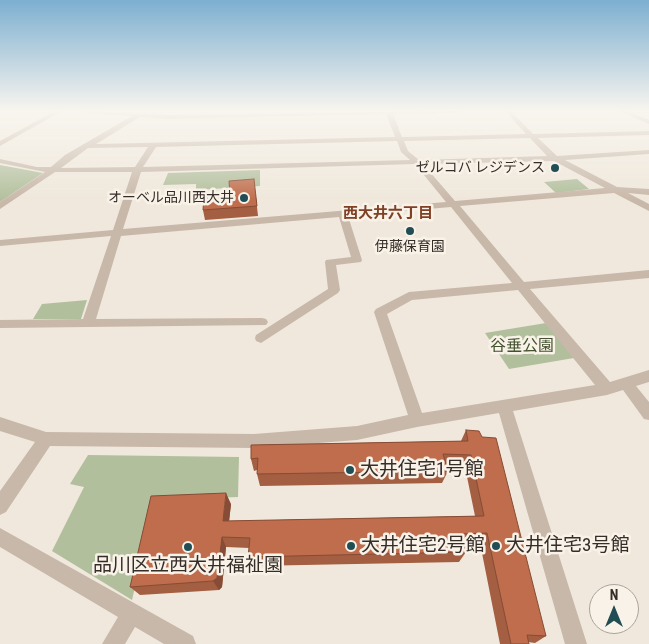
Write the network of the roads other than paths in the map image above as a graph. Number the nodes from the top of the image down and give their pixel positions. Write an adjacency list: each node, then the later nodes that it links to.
1 (94, 141): 6 (street)
2 (315, 141): 5 (street)
3 (400, 141): 10 (street)
4 (538, 141): 8 (street)
5 (153, 145): 6 (street); 11 (street)
6 (86, 146): 12 (street)
7 (649, 152): 8 (street)
8 (557, 158): 10 (street); 13 (street)
9 (0, 161): 12 (street)
10 (417, 162): 11 (street); 15 (street)
11 (137, 170): 12 (street); 19 (street)
12 (52, 171): 16 (street)
13 (616, 190): 14 (street); 15 (street); 17 (street)
14 (649, 192)
15 (453, 204): 18 (street); 22 (street)
16 (0, 206)
17 (649, 208)
18 (343, 214): 19 (street); 26 (street)
19 (118, 234): 20 (street); 25 (street)
20 (0, 243)
21 (649, 274): 22 (street)
22 (523, 286): 29 (street); 32 (street)
23 (262, 322): 25 (street)
24 (0, 324): 25 (street)
25 (88, 324)
26 (261, 338)
27 (649, 376): 28 (street)
28 (626, 383): 29 (street); 31 (street)
29 (607, 389): 30 (street)
30 (504, 406): 32 (street); 40 (street)
31 (649, 414)
32 (417, 420): 34 (street)
33 (0, 424): 34 (street)
34 (46, 439): 35 (street)
35 (0, 506)
36 (0, 537): 37 (street)
37 (132, 613): 38 (street); 39 (street)
38 (112, 644)
39 (185, 644)
40 (576, 644)

